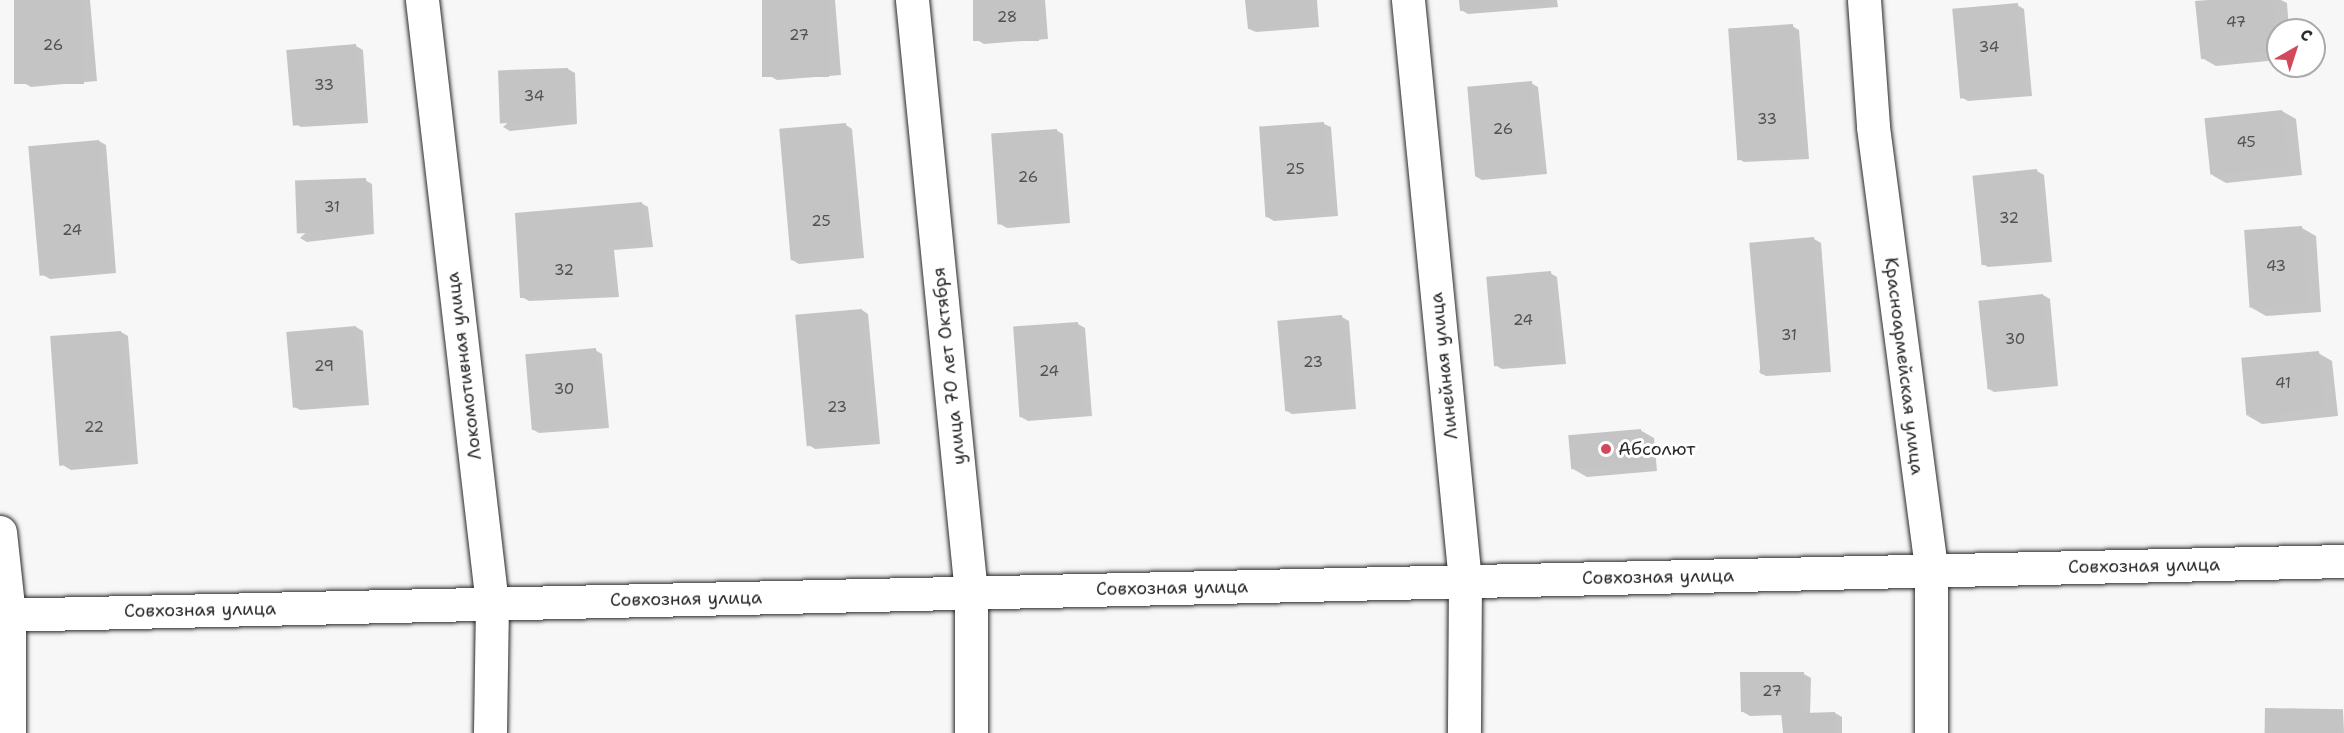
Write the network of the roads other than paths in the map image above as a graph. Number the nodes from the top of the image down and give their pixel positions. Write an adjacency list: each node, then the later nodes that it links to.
1 (422, 0): 10 (street, Локомотивная улица)
2 (912, 0): 9 (street, улица 70 лет Октября)
3 (1408, 0): 8 (street, Линейная улица)
4 (1864, 0): 7 (street, Красноармейская улица)
5 (0, 532): 11 (street)
6 (2344, 561): 7 (street, Совхозная улица)
7 (1931, 570): 8 (street, Совхозная улица); 16 (street, Красноармейская улица)
8 (1465, 581): 9 (street, Совхозная улица); 15 (street, Линейная улица)
9 (971, 593): 10 (street, Совхозная улица); 14 (street, улица 70 лет Октября)
10 (492, 604): 11 (street, Совхозная улица); 13 (street, Локомотивная улица)
11 (4, 615): 12 (street)
12 (9, 733)
13 (490, 733)
14 (971, 733)
15 (1464, 733)
16 (1931, 733)

